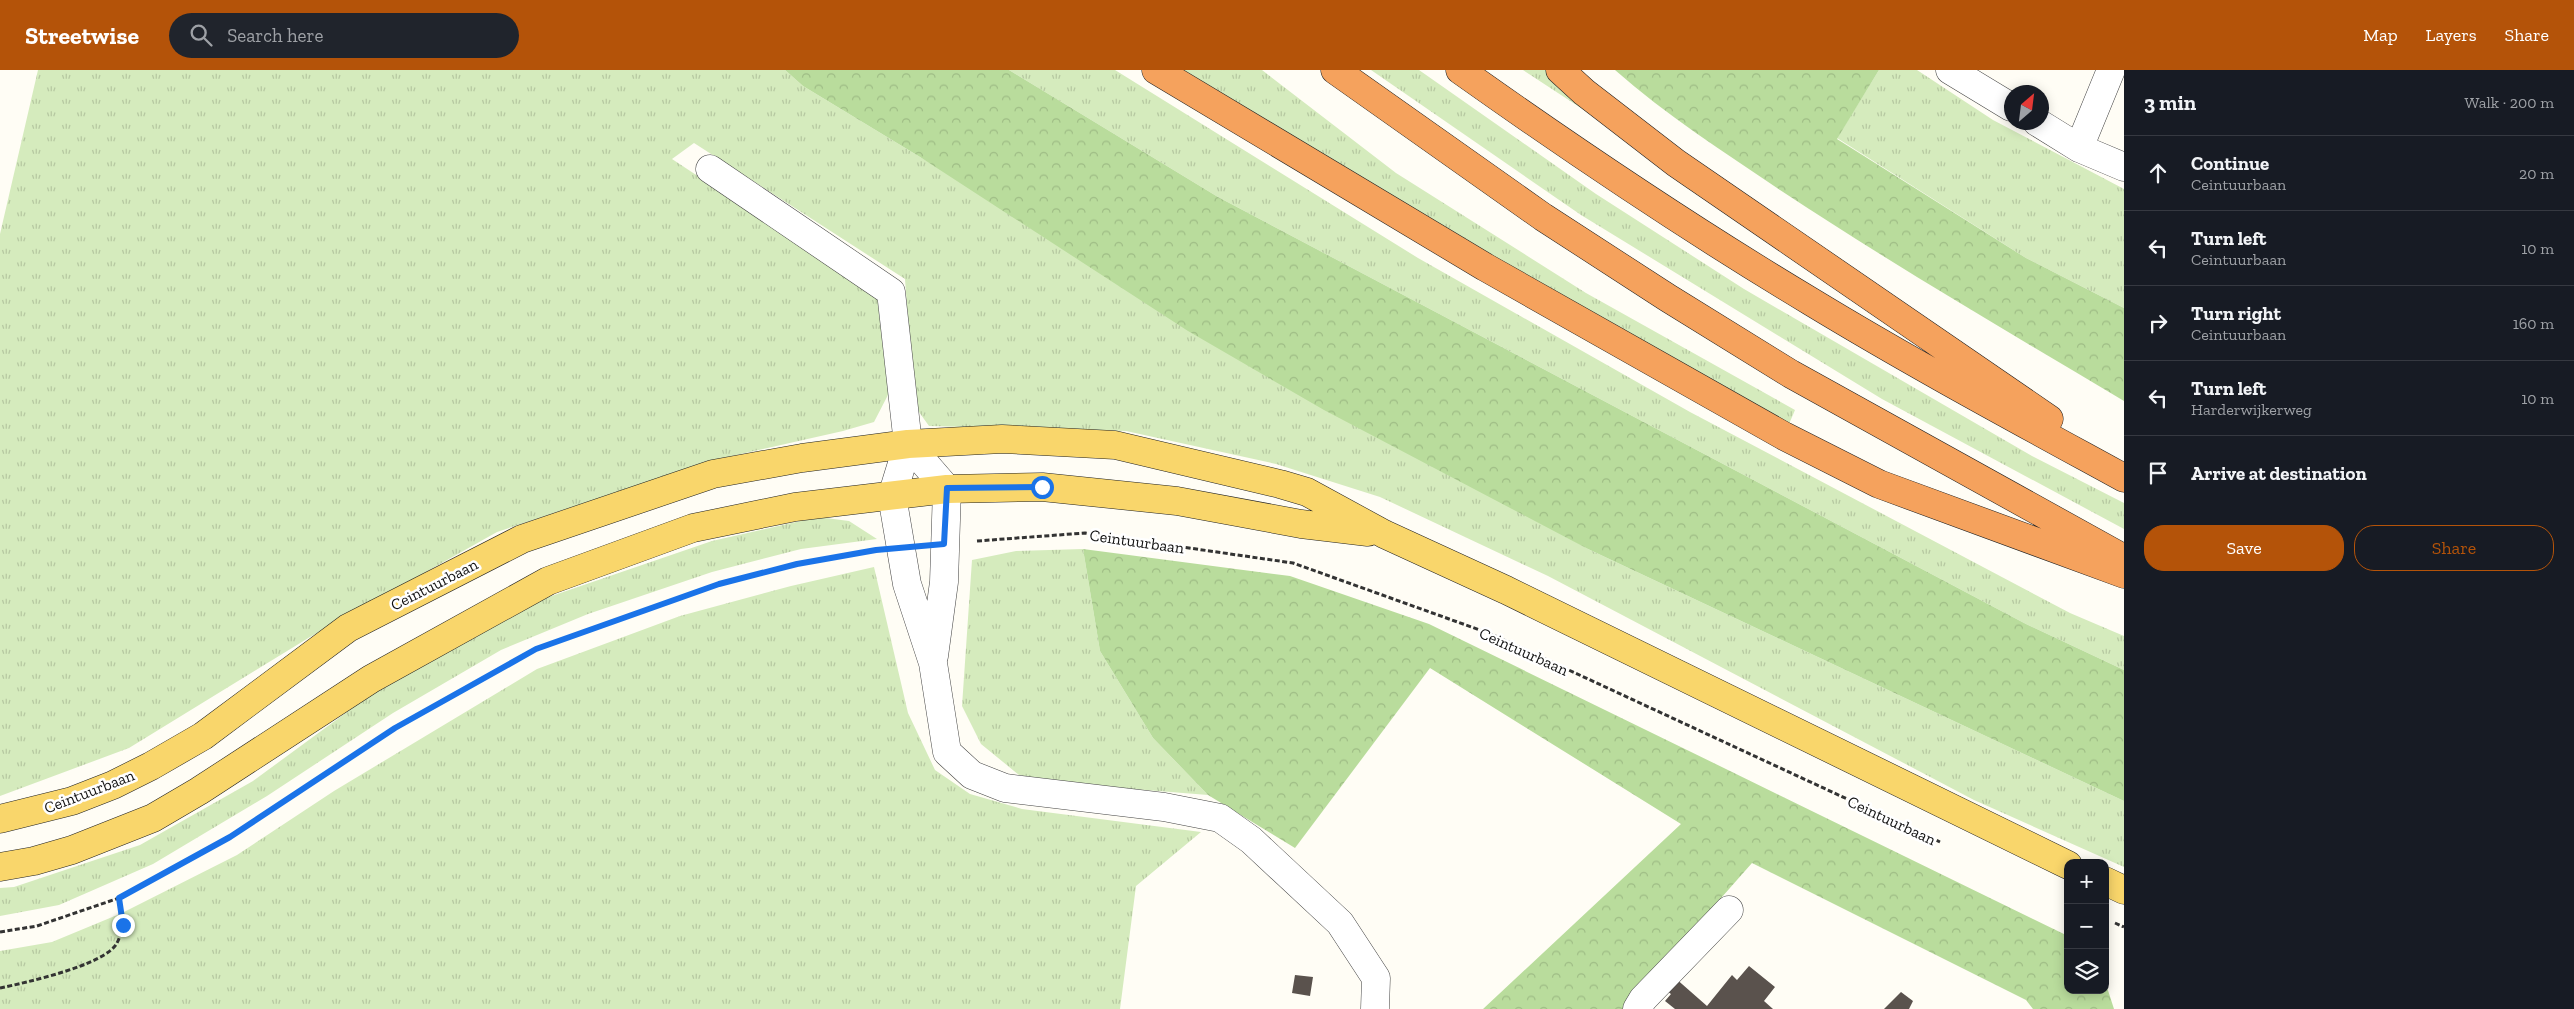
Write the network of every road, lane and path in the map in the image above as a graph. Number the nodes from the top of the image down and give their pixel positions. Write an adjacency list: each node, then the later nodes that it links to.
1 (1156, 70): 21 (highway)
2 (1335, 70): 20 (highway)
3 (1460, 70): 14 (highway)
4 (1560, 70): 13 (highway)
5 (1950, 70): 7 (street)
6 (2111, 70): 9 (street)
7 (2004, 102)
8 (2049, 129): 9 (street)
9 (2079, 148): 10 (street)
10 (2124, 167)
11 (710, 169): 12 (street)
12 (908, 444): 15 (street); 16 (street); 17 (main road, Ceintuurbaan); 23 (main road, Ceintuurbaan)
13 (2124, 472)
14 (2124, 478)
15 (947, 488): 16 (main road, Ceintuurbaan); 17 (main road, Ceintuurbaan); 18 (street)
16 (892, 496): 19 (street); 26 (main road, Ceintuurbaan)
17 (1384, 534): 25 (main road, Ceintuurbaan)
18 (944, 544): 22 (street); 24 (path, Ceintuurbaan)
19 (900, 547): 22 (street); 29 (path)
20 (2124, 558)
21 (2124, 574)
22 (933, 663): 33 (street)
23 (0, 819)
24 (1942, 843)
25 (2064, 863)
26 (0, 867)
27 (2109, 884): 28 (main road)
28 (2124, 890)
29 (119, 898): 31 (path); 32 (path)
30 (1729, 910): 34 (street)
31 (0, 932)
32 (0, 988)
33 (1375, 1009)
34 (1637, 1009)

